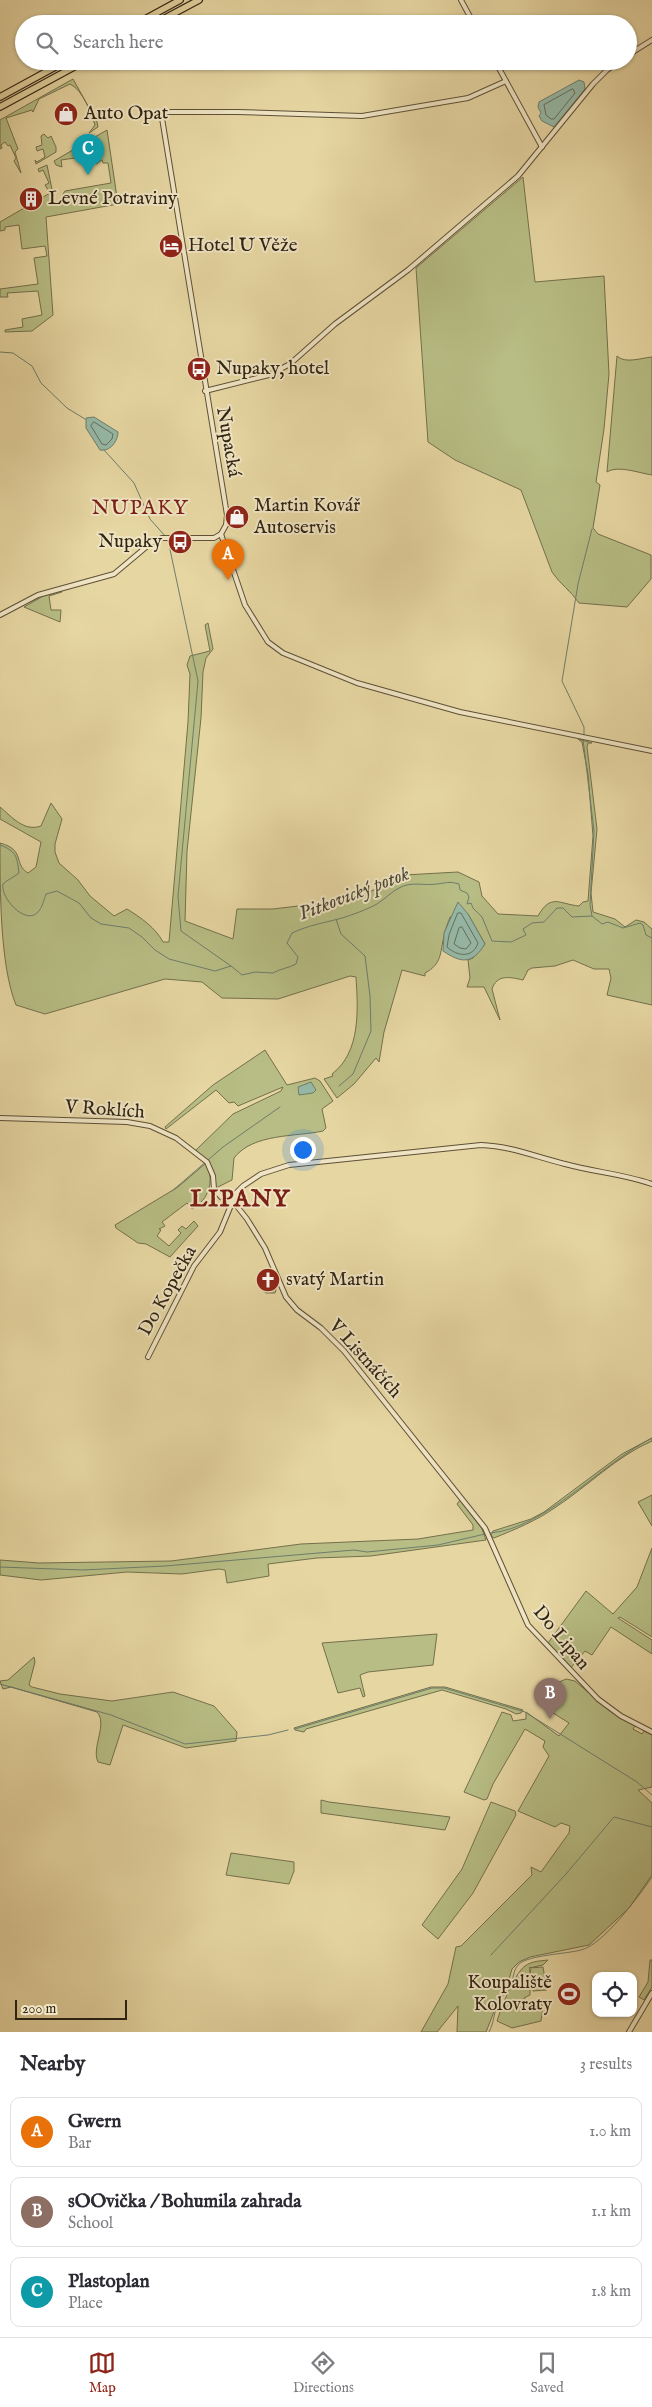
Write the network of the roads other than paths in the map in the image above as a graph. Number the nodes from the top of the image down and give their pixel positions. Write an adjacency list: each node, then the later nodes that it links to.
1 (172, 0): 5 (highway)
2 (180, 0): 5 (highway)
3 (199, 0): 7 (highway)
4 (461, 0): 8 (street)
5 (158, 12): 6 (highway)
6 (152, 15)
7 (171, 15)
8 (469, 15)
9 (652, 40): 10 (street)
10 (637, 49)
11 (50, 70): 16 (highway)
12 (68, 70): 17 (highway)
13 (500, 70): 15 (street)
14 (609, 70): 18 (street)
15 (506, 82): 18 (street); 19 (street, Nupacká)
16 (0, 97)
17 (0, 107)
18 (542, 147): 19 (street)
19 (205, 390): 20 (street, Nupacká)
20 (221, 534): 21 (street); 22 (street)
21 (0, 615)
22 (652, 751)
23 (0, 1118): 25 (street, V Roklích)
24 (652, 1184): 25 (street, Do Kopečka)
25 (231, 1202): 26 (street, Do Kopečka); 27 (street, V Listnáčích)
26 (148, 1357)
27 (487, 1532): 28 (street, Do Lipan)
28 (652, 1732)
29 (652, 1993): 30 (street)
30 (629, 2032)

